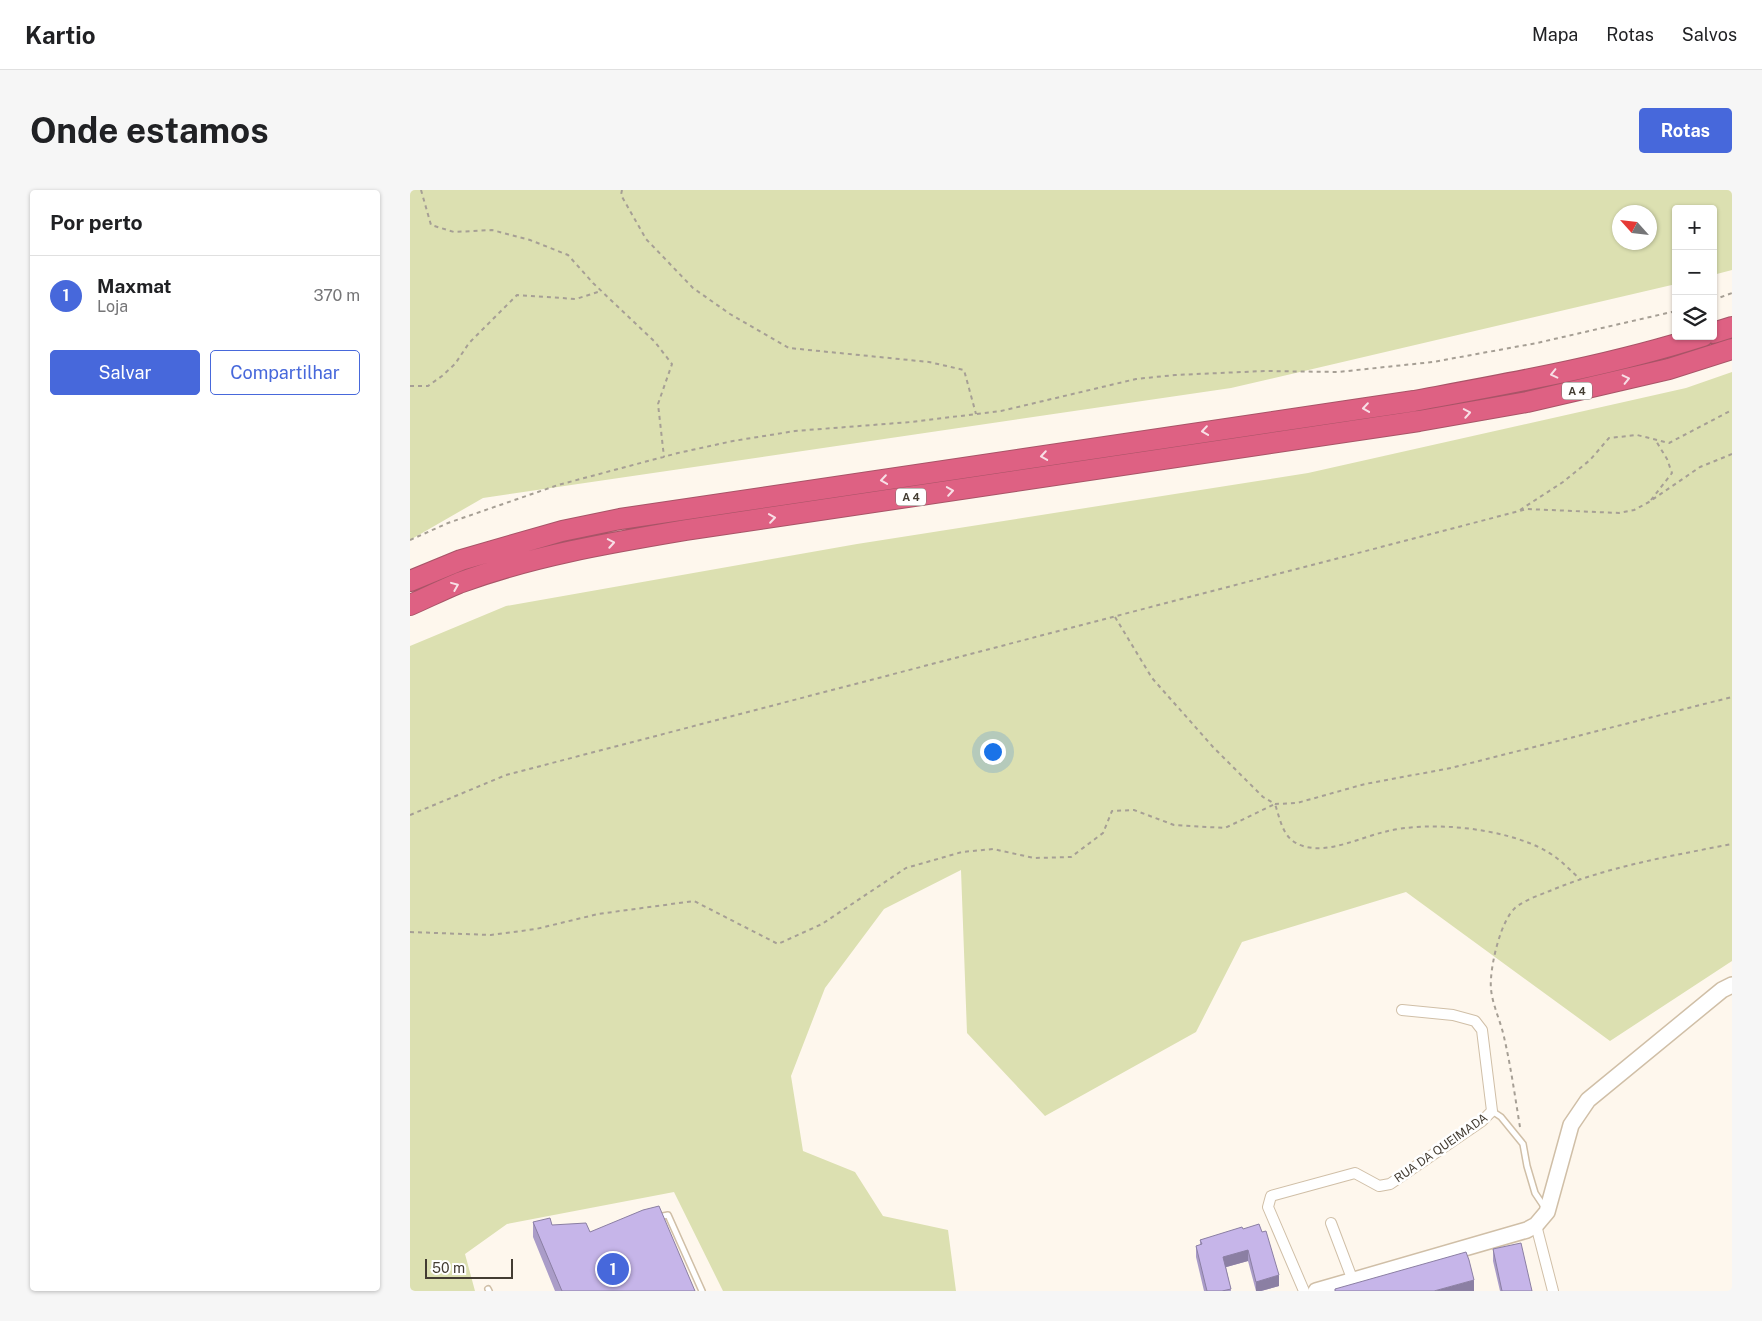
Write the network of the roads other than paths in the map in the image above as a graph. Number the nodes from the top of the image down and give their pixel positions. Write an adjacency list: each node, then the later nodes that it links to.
1 (1732, 327): 2 (highway)
2 (1717, 332)
3 (1690, 340): 5 (highway, A 4, one-way to 5)
4 (1732, 349): 6 (highway, A 4, one-way to 4)
5 (410, 581)
6 (410, 605)
7 (1732, 985): 10 (main road)
8 (1402, 1010): 9 (street, RUA DA QUEIMADA)
9 (1492, 1111): 10 (lane); 16 (street, RUA DA QUEIMADA)
10 (1547, 1212): 13 (main road)
11 (651, 1219): 15 (lane)
12 (1331, 1224): 14 (street)
13 (1536, 1226): 14 (main road); 18 (street)
14 (1353, 1281): 17 (main road)
15 (702, 1291)
16 (1304, 1291)
17 (1316, 1291)
18 (1553, 1291)

